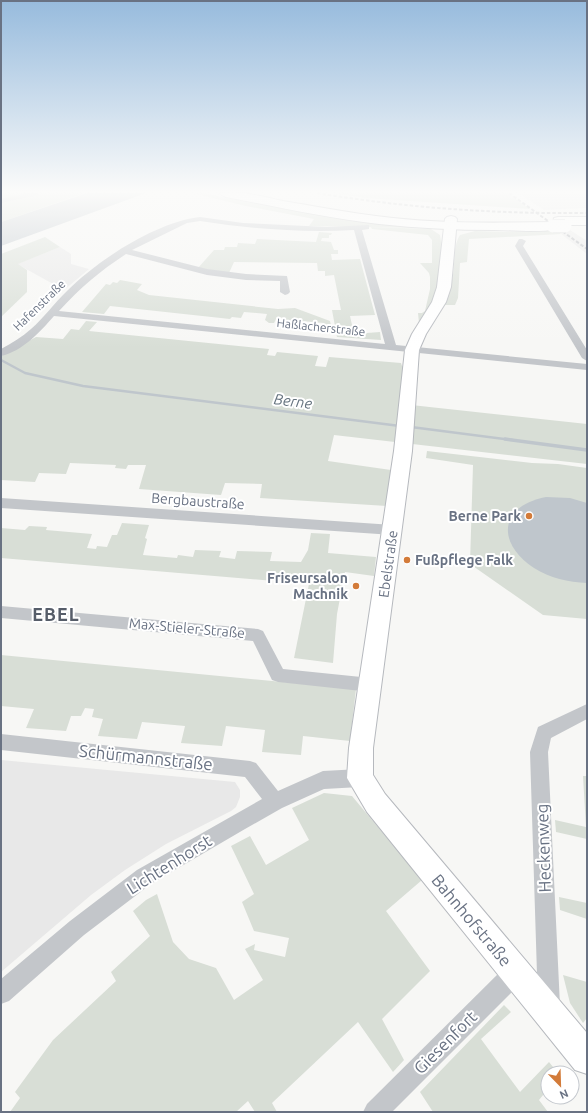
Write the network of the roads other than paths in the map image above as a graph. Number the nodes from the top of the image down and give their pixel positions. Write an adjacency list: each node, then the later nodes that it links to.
1 (136, 245): 5 (street, Hafenstraße)
2 (366, 245): 8 (street, Hafenstraße)
3 (449, 245): 9 (street)
4 (520, 245): 11 (street)
5 (124, 251): 6 (street); 7 (street, Hafenstraße)
6 (285, 292)
7 (53, 313): 8 (street, Haßlacherstraße); 10 (street, Hafenstraße)
8 (392, 346): 9 (street, Haßlacherstraße)
9 (412, 350): 12 (street, Haßlacherstraße); 14 (street, Ebelstraße)
10 (3, 352)
11 (587, 358)
12 (587, 367)
13 (1, 503): 14 (street, Bergbaustraße)
14 (393, 530): 16 (street, Ebelstraße)
15 (1, 612): 16 (street, Max-Stieler-Straße)
16 (371, 685): 19 (street, Ebelstraße)
17 (587, 711): 23 (street, Heckenweg)
18 (1, 742): 20 (street, Schürmannstraße)
19 (360, 778): 20 (street, Lichtenhorst); 21 (street, Bahnhofstraße)
20 (275, 802): 22 (street, Lichtenhorst)
21 (516, 972): 23 (street, Bahnhofstraße); 25 (street, Giesenfort)
22 (1, 993)
23 (549, 1012): 24 (street, Bahnhofstraße)
24 (587, 1058)
25 (375, 1112)

